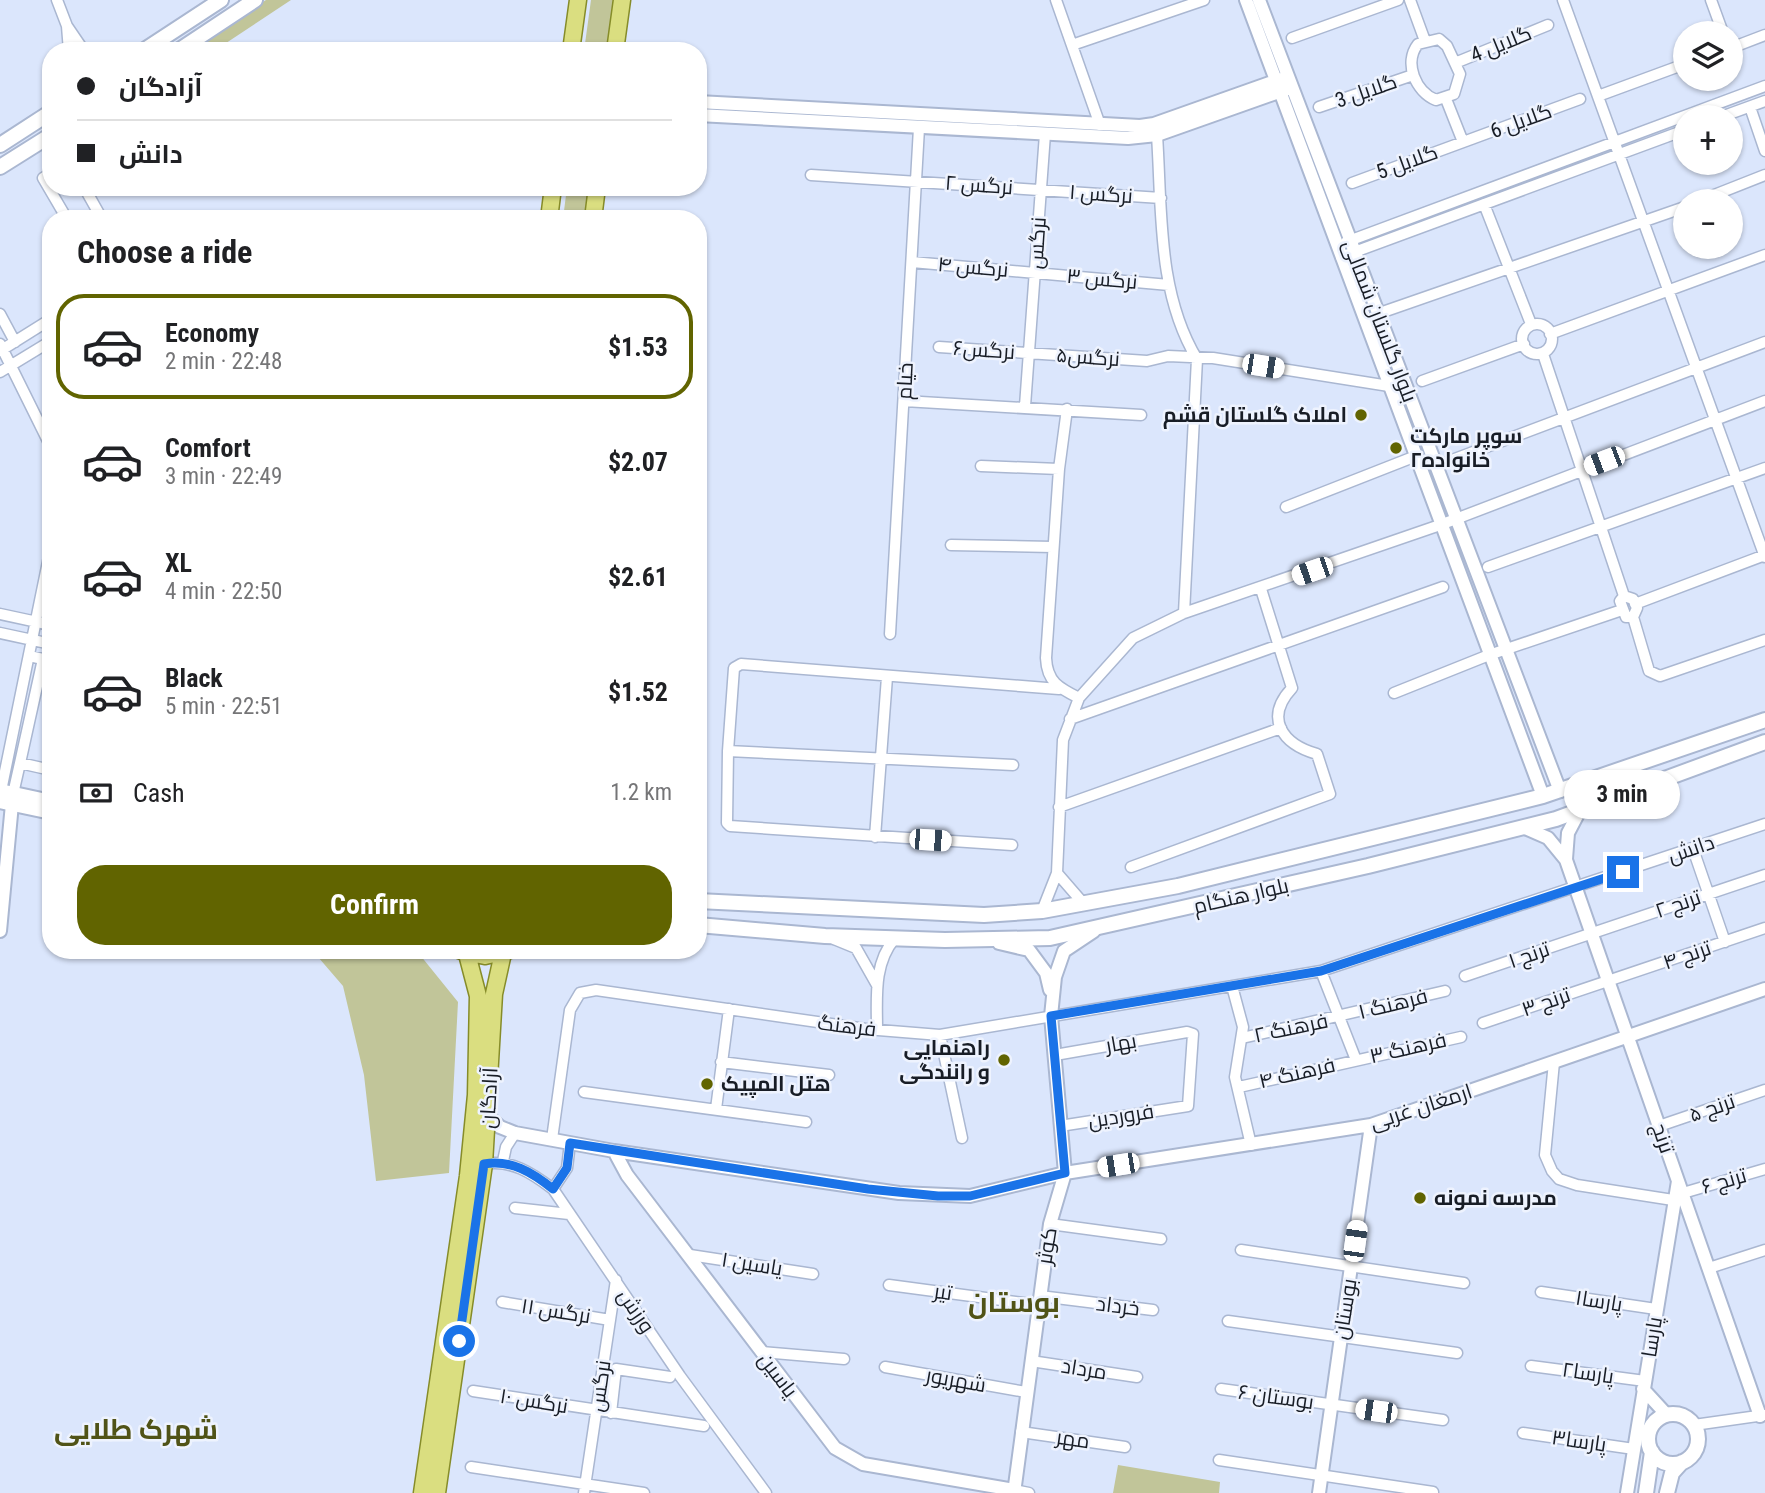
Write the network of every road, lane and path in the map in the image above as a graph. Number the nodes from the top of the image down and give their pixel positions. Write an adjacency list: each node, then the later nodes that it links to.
1 (57, 0): 16 (street)
2 (220, 0): 22 (main road)
3 (255, 0): 23 (main road)
4 (578, 0): 24 (main road)
5 (622, 0): 25 (main road)
6 (1056, 0): 27 (street)
7 (1204, 0): 27 (street)
8 (1246, 0): 31 (street)
9 (1259, 0): 31 (street)
10 (1398, 0): 18 (street)
11 (1410, 0): 19 (street)
12 (1563, 0): 33 (street)
13 (1711, 0): 14 (street)
14 (1719, 21)
15 (1548, 25): 28 (street, گلایل 4)
16 (67, 26): 20 (street); 21 (street)
17 (1765, 35): 26 (street)
18 (1292, 38)
19 (1424, 41): 28 (street); 30 (street)
20 (68, 42)
21 (78, 42)
22 (157, 42)
23 (192, 42)
24 (573, 42)
25 (616, 42)
26 (1743, 43)
27 (1072, 45): 45 (street)
28 (1455, 62): 34 (street)
29 (1673, 68): 33 (street)
30 (1413, 75): 34 (street); 38 (street, گلایل 3)
31 (1283, 84): 44 (street); 65 (street, بلوار گلستان شمالی)
32 (1765, 86): 50 (street)
33 (1598, 96): 50 (street)
34 (1446, 99): 49 (street)
35 (1580, 99): 49 (street, گلایل 6)
36 (1765, 101): 39 (street)
37 (707, 103): 43 (street)
38 (1319, 107)
39 (1750, 107): 40 (street); 52 (street)
40 (1743, 109)
41 (707, 115): 43 (street)
42 (42, 118): 51 (main road)
43 (920, 122): 45 (street); 46 (street); 57 (street, خیام)
44 (1155, 129): 45 (street); 61 (street)
45 (1102, 130): 46 (street)
46 (1045, 134): 60 (street, نرگس)
47 (1673, 135): 53 (street)
48 (42, 141): 54 (main road)
49 (1463, 142): 58 (street, گلایل 5)
50 (1614, 142): 53 (street); 65 (street)
51 (0, 145)
52 (1765, 150)
53 (1619, 155): 62 (street); 64 (street)
54 (0, 167)
55 (811, 175): 57 (street, نرگس ۲)
56 (1765, 175): 59 (street)
57 (916, 181): 60 (street, نرگس ۲); 67 (street, خیام)
58 (1352, 183)
59 (1729, 189)
60 (1041, 190): 61 (street, نرگس ۱); 69 (street, نرگس)
61 (1161, 198): 70 (street)
62 (1484, 204): 65 (street); 68 (street)
63 (1673, 212): 64 (street)
64 (1643, 223): 68 (street); 71 (street)
65 (1345, 249): 73 (street, بلوار گلستان شمالی); 89 (street, بلوار گلستان شمالی)
66 (1765, 255): 71 (street)
67 (912, 262): 69 (street, نرگس ۴); 93 (street, خیام)
68 (1510, 269): 73 (street); 74 (street)
69 (1035, 273): 70 (street, نرگس ۳); 83 (street, نرگس)
70 (1169, 285): 85 (street)
71 (1668, 291): 76 (street); 88 (street)
72 (0, 314): 77 (street)
73 (1377, 314): 86 (street, بلوار گلستان شمالی)
74 (1531, 324): 76 (street); 79 (street)
75 (42, 325): 77 (street)
76 (1550, 334): 84 (street)
77 (15, 342): 82 (street)
78 (1765, 342): 88 (street)
79 (1524, 344): 84 (street); 91 (street)
80 (42, 347): 87 (street)
81 (939, 347): 83 (street, نرگس۶)
82 (1, 348): 87 (street)
83 (1029, 353): 85 (street, نرگس۵); 95 (street, نرگس)
84 (1543, 354): 98 (street)
85 (1197, 359): 92 (street, نرگس۵); 122 (street)
86 (1397, 364): 89 (street); 103 (street, بلوار گلستان شمالی)
87 (12, 365): 90 (street); 100 (street)
88 (1696, 368): 98 (street); 99 (street)
89 (1383, 369): 92 (street, بلوار گلستان شمالی)
90 (0, 372)
91 (1422, 381)
92 (1390, 386): 101 (street, بلوار گلستان شمالی)
93 (904, 401): 95 (street); 128 (street, خیام)
94 (1765, 401): 99 (street)
95 (1025, 406): 96 (street)
96 (1067, 410): 97 (street); 105 (street)
97 (1142, 415)
98 (1564, 418): 103 (street); 106 (street)
99 (1714, 420): 106 (street); 107 (street)
100 (42, 428)
101 (1416, 456): 108 (street); 110 (street, بلوار گلستان شمالی)
102 (981, 466): 105 (street)
103 (1436, 466): 109 (street, بلوار گلستان شمالی)
104 (1765, 468): 107 (street)
105 (1059, 469): 113 (street)
106 (1582, 470): 109 (street); 111 (street)
107 (1736, 478): 111 (street); 114 (street)
108 (1286, 507)
109 (1456, 518): 110 (street); 133 (street, بلوار گلستان شمالی)
110 (1440, 525): 118 (street); 134 (street, بلوار گلستان شمالی)
111 (1603, 526): 115 (street); 119 (street)
112 (951, 545): 113 (street)
113 (1053, 548): 139 (street)
114 (1765, 556): 120 (street)
115 (1488, 568)
116 (1443, 587): 132 (street)
117 (42, 589): 125 (street)
118 (1261, 589): 122 (street); 132 (street)
119 (1625, 596): 120 (street); 121 (street)
120 (1635, 604): 124 (street)
121 (1622, 610): 124 (street); 133 (street)
122 (1184, 613): 141 (street)
123 (0, 614): 125 (street)
124 (1633, 617): 130 (street)
125 (35, 622): 126 (street); 129 (street)
126 (42, 623)
127 (0, 633): 129 (street)
128 (890, 634)
129 (32, 640): 131 (street); 135 (street)
130 (1765, 640)
131 (42, 642)
132 (1279, 645): 142 (street); 144 (street)
133 (1507, 649): 134 (street); 148 (street, بلوار گلستان شمالی)
134 (1489, 655): 140 (street); 152 (street, بلوار گلستان شمالی)
135 (29, 656): 136 (street); 153 (street)
136 (42, 659)
137 (42, 664): 149 (street)
138 (887, 677): 139 (street); 146 (street); 147 (street)
139 (1059, 688): 141 (street)
140 (1394, 693)
141 (1079, 698): 142 (street)
142 (1070, 719): 158 (street)
143 (1765, 720): 154 (main road, بلوار هنگام)
144 (1281, 728): 158 (street); 168 (street)
145 (1765, 742): 160 (main road, بلوار هنگام)
146 (728, 751): 147 (street); 163 (street)
147 (880, 758): 150 (street); 163 (street)
148 (1549, 760): 152 (street); 154 (street, بلوار گلستان شمالی)
149 (20, 763): 151 (street); 155 (street)
150 (1013, 765)
151 (42, 768)
152 (1533, 769): 156 (street, بلوار گلستان شمالی)
153 (3, 773): 155 (street)
154 (1560, 791): 156 (main road, بلوار هنگام)
155 (5, 796): 157 (main road); 159 (main road); 180 (street)
156 (1543, 796): 166 (main road, بلوار هنگام)
157 (42, 801)
158 (1059, 807): 169 (street)
159 (42, 809)
160 (1579, 812): 162 (main road, بلوار هنگام); 167 (street)
161 (1765, 824): 165 (street, دانش)
162 (1525, 828): 167 (street); 171 (main road, بلوار هنگام)
163 (875, 837): 164 (street)
164 (1012, 845)
165 (1693, 849): 172 (street, دانش); 173 (street)
166 (1293, 858): 171 (main road); 175 (main road, بلوار هنگام)
167 (1566, 860): 172 (street, ترنج)
168 (1131, 867)
169 (1057, 873): 175 (street); 176 (street)
170 (1765, 875): 173 (street, ترنج ۲)
171 (1299, 882): 179 (main road, بلوار هنگام)
172 (1576, 888): 181 (street, ترنج); 188 (street, فرهنگ)
173 (1708, 894): 181 (street, ترنج ۲); 185 (street)
174 (707, 901): 176 (main road, بلوار هنگام)
175 (1083, 904): 176 (main road, بلوار هنگام)
176 (1042, 911)
177 (707, 926): 182 (main road, بلوار هنگام)
178 (1765, 928): 185 (street, ترنج ۴)
179 (1098, 929): 184 (main road, بلوار هنگام); 195 (street, کوثر)
180 (0, 931)
181 (1592, 933): 189 (street, ترنج ۱); 190 (street, ترنج)
182 (825, 936): 183 (main road, بلوار هنگام); 191 (street)
183 (895, 939): 184 (main road, بلوار هنگام); 191 (street)
184 (985, 940): 195 (street, کوثر)
185 (1725, 942): 190 (street, ترنج ۴)
186 (465, 959): 286 (main road, آزادگان)
187 (504, 959): 215 (main road, آزادگان)
188 (1321, 971): 192 (street, فرهنگ); 198 (street)
189 (1465, 976)
190 (1609, 981): 199 (street, ترنج ۳); 202 (street, ترنج)
191 (877, 985): 200 (street)
192 (1233, 986): 197 (street, فرهنگ); 204 (street)
193 (1765, 989): 202 (street, ارمغان غربی)
194 (1445, 991): 198 (street, فرهنگ ۱)
195 (1052, 1000): 197 (street, کوثر)
196 (729, 1009): 200 (street, فرهنگ); 207 (street); 221 (street, فرهنگ)
197 (1051, 1016): 201 (street, فرهنگ); 205 (street, کوثر)
198 (1340, 1017): 204 (street, فرهنگ ۲); 206 (street)
199 (1483, 1023)
200 (877, 1030): 201 (street, فرهنگ)
201 (940, 1035): 222 (street)
202 (1628, 1036): 208 (street, ارمغان غربی); 219 (street, ترنج)
203 (1461, 1037): 206 (street, فرهنگ ۳)
204 (1242, 1038): 210 (street)
205 (1055, 1055): 213 (street, بهار); 218 (street, کوثر)
206 (1356, 1060): 210 (street, فرهنگ ۴)
207 (721, 1062): 209 (street); 214 (street)
208 (1554, 1062): 217 (street, ارمغان غربی); 231 (street)
209 (829, 1075)
210 (1239, 1087): 224 (street)
211 (1765, 1090): 219 (street, ترنج ۵)
212 (584, 1092): 214 (street)
213 (1182, 1106): 218 (street, فروردین)
214 (716, 1108): 216 (street)
215 (488, 1116): 220 (street); 227 (main road, آزادگان)
216 (806, 1122)
217 (1371, 1125): 224 (street, ارمغان غربی); 239 (street, بوستان)
218 (1060, 1126): 229 (street, کوثر)
219 (1659, 1126): 231 (street, ترنج)
220 (515, 1133): 221 (street, ارمغان غربی); 226 (street)
221 (552, 1139): 223 (street, ارمغان غربی)
222 (962, 1139)
223 (570, 1143): 225 (street, ارمغان غربی); 230 (street)
224 (1251, 1145): 229 (street, ارمغان غربی)
225 (614, 1151): 229 (street, ارمغان غربی); 238 (street, یاسین)
226 (503, 1161): 227 (street); 230 (street, ورزش)
227 (484, 1164): 287 (main road, آزادگان)
228 (1765, 1169): 231 (street, ترنج ۶)
229 (1065, 1173): 234 (street, کوثر)
230 (553, 1189): 233 (street, ورزش)
231 (1678, 1191): 240 (street, ترنج); 248 (street, پارسا)
232 (515, 1208): 233 (street)
233 (569, 1214): 242 (street, ورزش)
234 (1050, 1224): 235 (street); 246 (street, کوثر)
235 (1161, 1238)
236 (1241, 1250): 239 (street)
237 (1765, 1250): 240 (street)
238 (690, 1255): 241 (street, یاسین ۱); 253 (street, یاسین)
239 (1352, 1264): 243 (street); 252 (street, بوستان)
240 (1709, 1268): 269 (street, ترنج)
241 (813, 1274)
242 (616, 1280): 250 (street, نرگس); 289 (street, ورزش)
243 (1464, 1283)
244 (889, 1284): 246 (street, تیر)
245 (1541, 1292): 248 (street, پارسا۱)
246 (1039, 1301): 249 (street, خرداد); 256 (street, کوثر)
247 (502, 1302): 250 (street, نرگس ۱۱)
248 (1656, 1309): 261 (street, پارسا)
249 (1153, 1310)
250 (610, 1320): 266 (street, نرگس)
251 (1228, 1321): 252 (street)
252 (1341, 1336): 254 (street); 265 (street, بوستان)
253 (761, 1352): 255 (street); 282 (street, یاسین)
254 (1457, 1353)
255 (844, 1359)
256 (1031, 1362): 260 (street, مرداد); 264 (street, کوثر)
257 (1531, 1366): 261 (street, پارسا۲)
258 (885, 1367): 264 (street, شهریور)
259 (670, 1377): 267 (street)
260 (1137, 1377)
261 (1644, 1385): 268 (street); 276 (street, پارسا)
262 (1221, 1389): 265 (street, بوستان ۶)
263 (473, 1391): 266 (street, نرگس ۱۰)
264 (1027, 1392): 273 (street, کوثر)
265 (1331, 1404): 270 (street, بوستان ۶); 281 (street, بوستان)
266 (596, 1410): 267 (street, نرگس ۱۰); 283 (street, نرگس)
267 (611, 1413): 272 (street, نرگس ۱۰)
268 (1666, 1414): 271 (main road); 277 (main road)
269 (1763, 1415): 271 (street)
270 (1443, 1420)
271 (1695, 1425): 279 (main road)
272 (704, 1426)
273 (1021, 1432): 275 (street, مهر); 284 (street, کوثر)
274 (1523, 1433): 276 (street, پارسا۳)
275 (1125, 1447)
276 (1634, 1449): 293 (street, پارسا)
277 (1652, 1452): 279 (main road); 294 (main road)
278 (1219, 1460): 281 (street)
279 (1682, 1462): 295 (main road)
280 (471, 1467): 283 (street)
281 (1321, 1475): 285 (street); 292 (street, بوستان)
282 (951, 1479): 284 (street, یاسین); 290 (street)
283 (585, 1488): 288 (street)
284 (1014, 1492): 291 (street)
285 (1433, 1492)
286 (422, 1493)
287 (438, 1493)
288 (644, 1493)
289 (766, 1493)
290 (974, 1493)
291 (1029, 1493)
292 (1319, 1493)
293 (1627, 1493)
294 (1646, 1493)
295 (1667, 1493)

